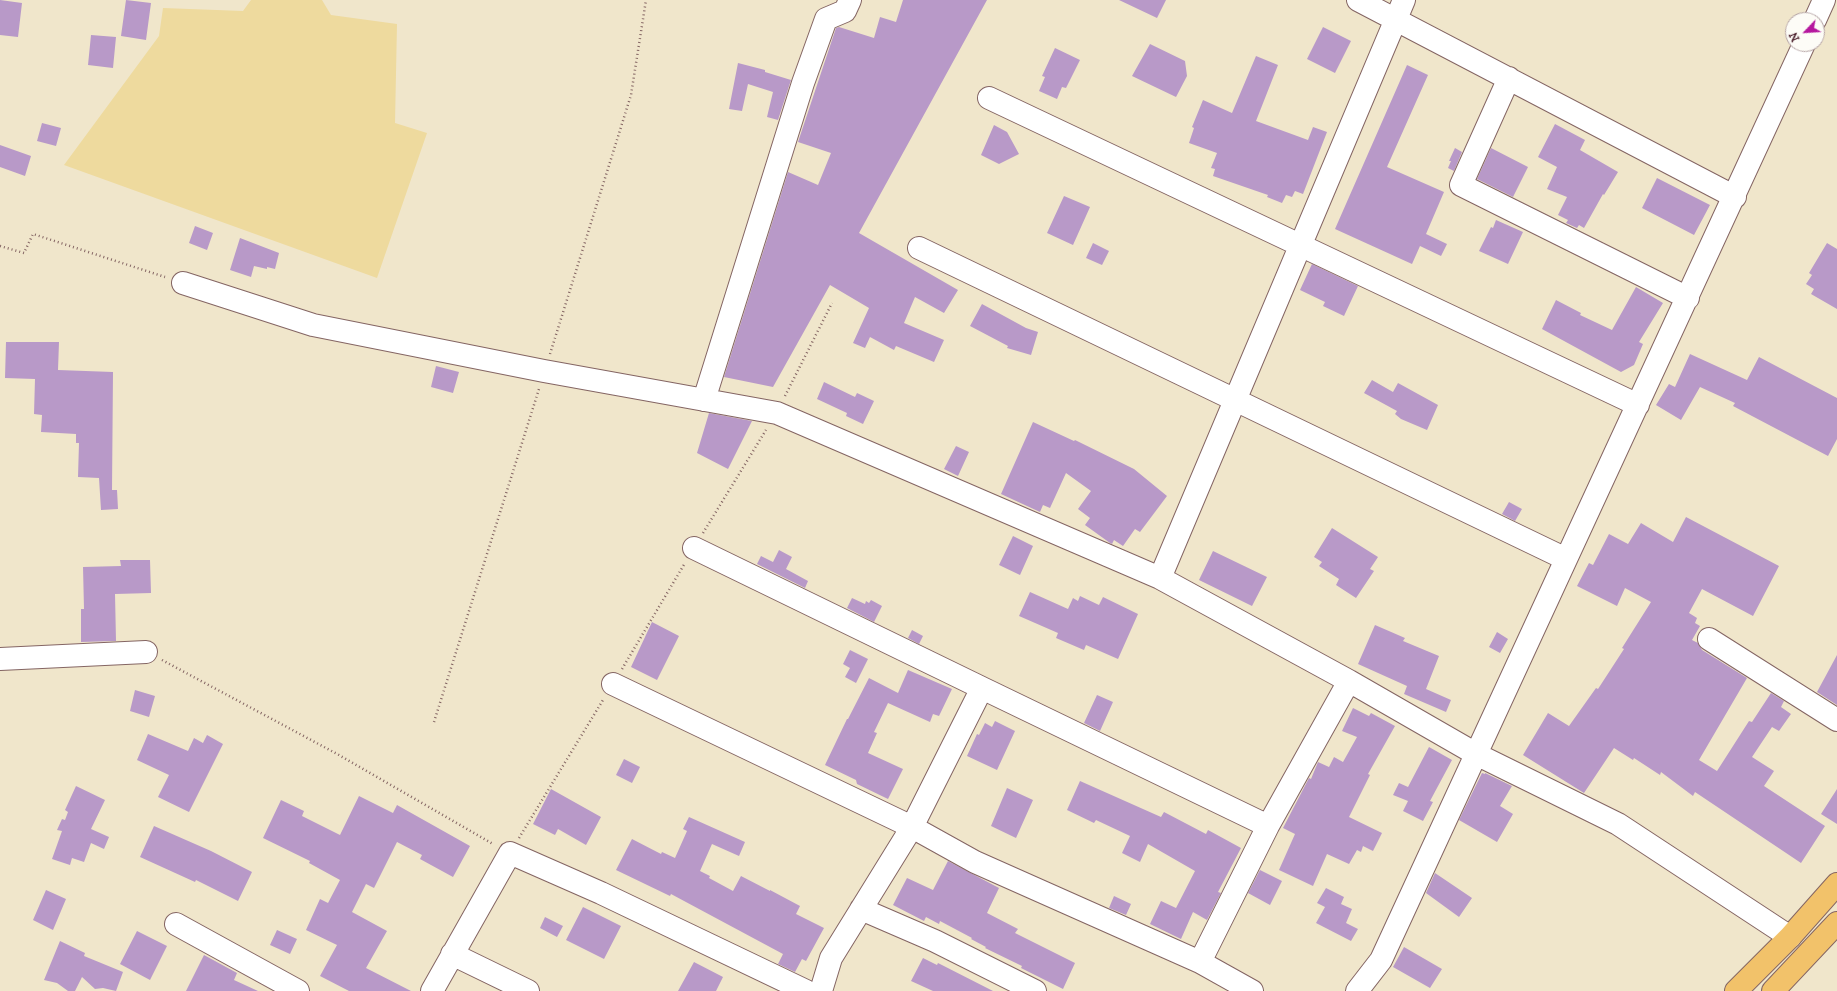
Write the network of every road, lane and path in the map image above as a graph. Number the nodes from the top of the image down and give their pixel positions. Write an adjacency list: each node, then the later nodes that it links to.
1 (850, 0): 16 (street)
2 (1358, 0): 4 (street)
3 (1824, 0): 5 (street)
4 (1400, 10): 7 (street); 10 (street)
5 (1819, 12)
6 (1800, 52): 9 (street)
7 (1509, 78): 9 (street); 14 (street)
8 (989, 98): 10 (street)
9 (1735, 197): 14 (street)
10 (1299, 245): 17 (street); 18 (street)
11 (0, 246): 13 (path)
12 (919, 248): 17 (street)
13 (183, 283): 16 (street)
14 (1688, 298): 18 (street)
15 (832, 304): 19 (path)
16 (704, 400): 19 (street)
17 (1235, 400): 21 (street); 22 (street)
18 (1638, 405): 21 (street)
19 (777, 413): 20 (path); 22 (street)
20 (694, 548): 27 (path); 28 (street)
21 (1566, 559): 30 (street)
22 (1160, 578): 26 (street)
23 (1709, 639): 29 (street)
24 (146, 652): 25 (street); 33 (path)
25 (0, 659)
26 (1349, 681): 30 (street); 31 (street)
27 (612, 684): 32 (street); 33 (path)
28 (982, 688): 31 (street); 32 (street)
29 (1837, 720)
30 (1476, 754): 38 (street); 48 (street)
31 (1268, 826): 40 (street)
32 (912, 828): 35 (street); 40 (street)
33 (510, 853): 39 (street); 44 (street)
34 (1837, 884): 38 (main road)
35 (861, 909): 45 (street); 46 (street)
36 (1837, 923): 50 (main road)
37 (176, 924): 41 (street)
38 (1790, 937): 49 (main road)
39 (452, 954): 42 (street); 43 (street)
40 (1200, 962): 47 (street)
41 (298, 991)
42 (432, 991)
43 (528, 991)
44 (806, 991)
45 (821, 991)
46 (1035, 991)
47 (1252, 991)
48 (1357, 991)
49 (1736, 991)
50 (1773, 991)

